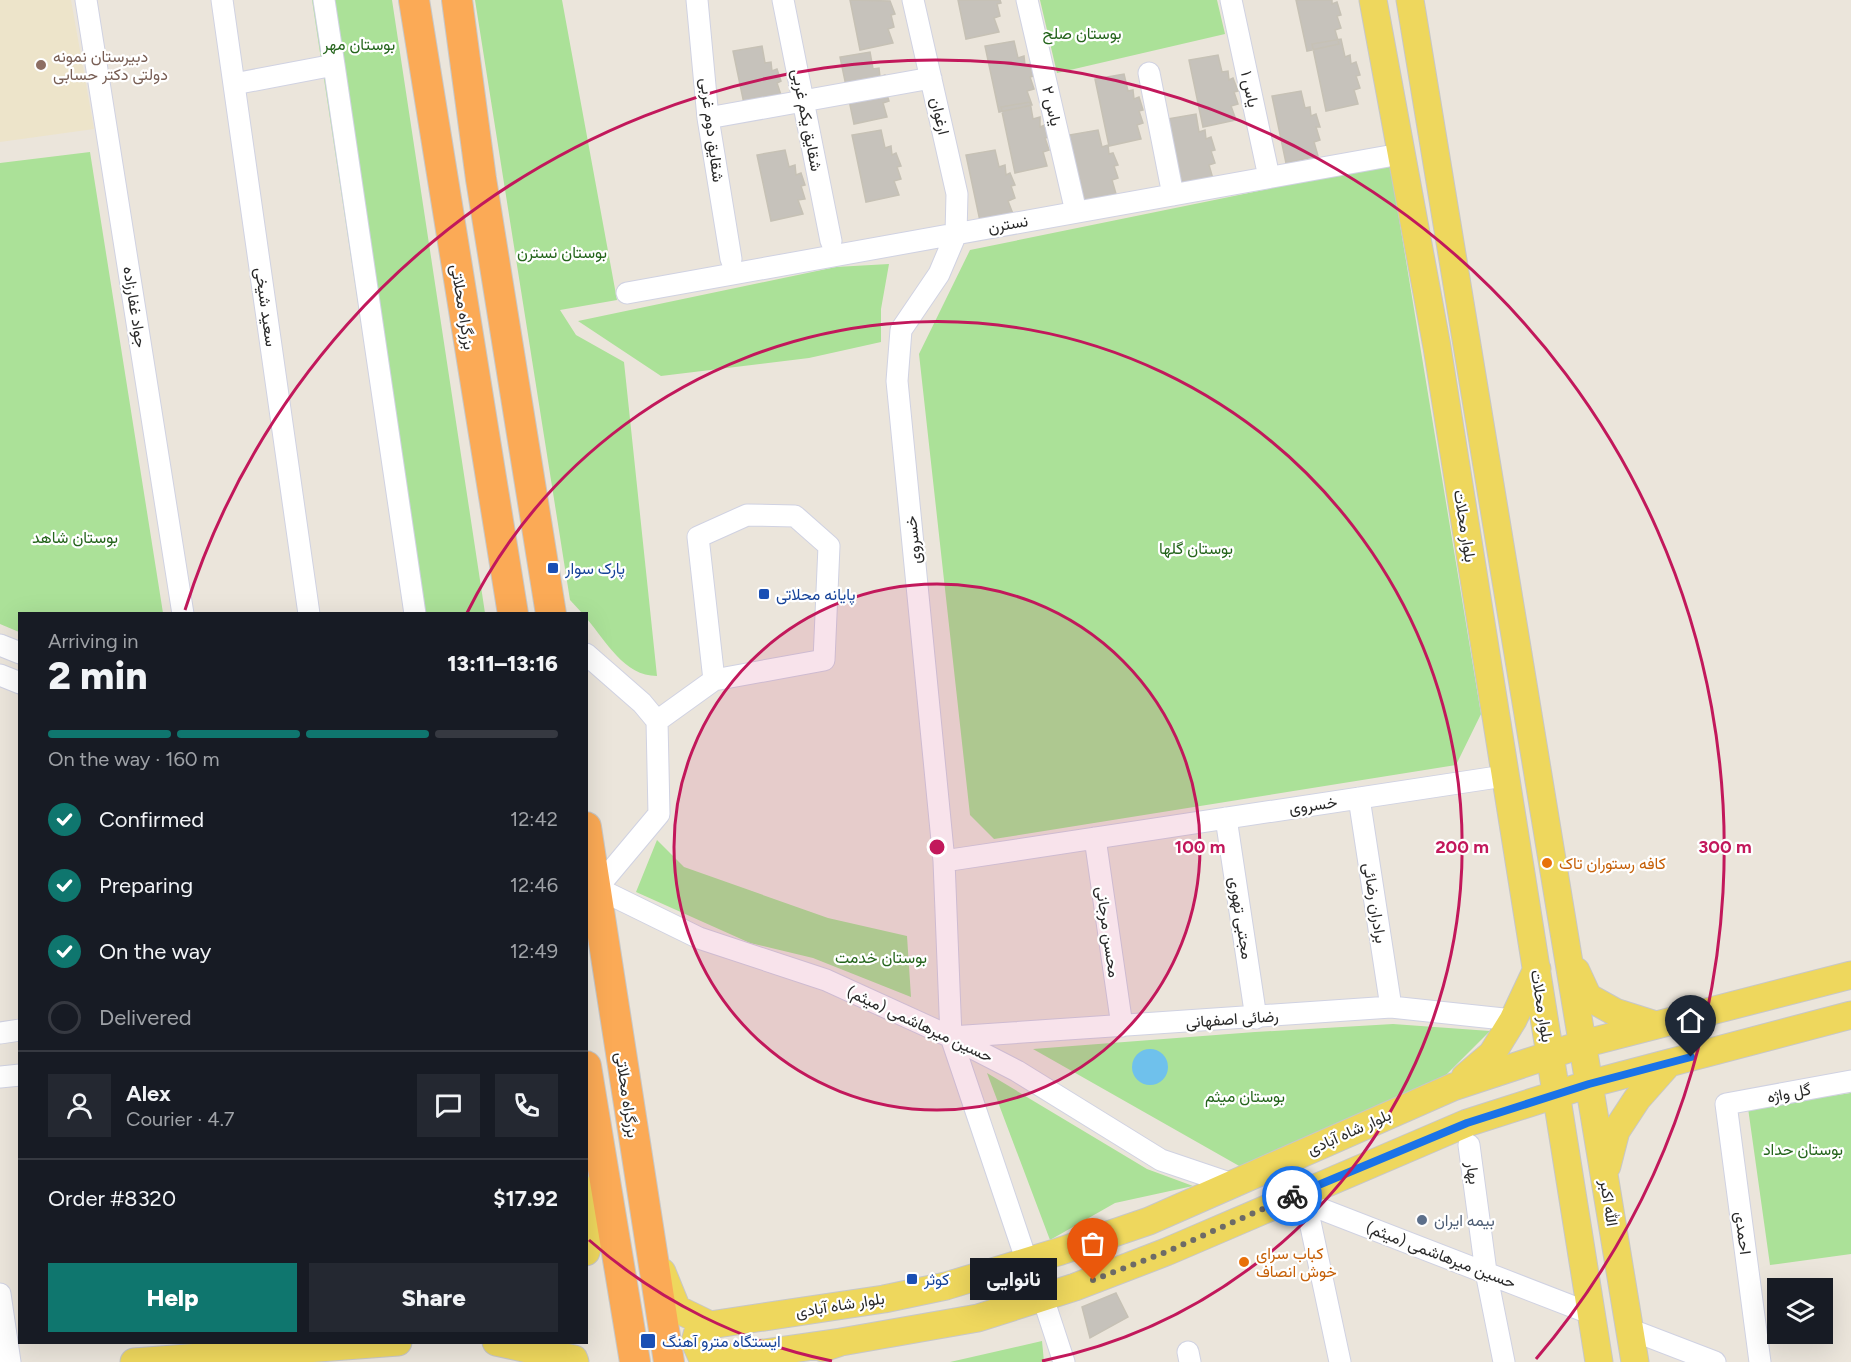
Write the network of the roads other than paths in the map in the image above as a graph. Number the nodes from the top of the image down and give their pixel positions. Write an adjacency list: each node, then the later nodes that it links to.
1 (86, 0): 31 (street, جواد غفارزاده)
2 (222, 0): 16 (street, سعید شیخی)
3 (324, 0): 13 (street)
4 (414, 0): 22 (highway, بزرگراه محلاتی)
5 (457, 0): 21 (highway)
6 (698, 0): 18 (street, شقایق دوم غربی)
7 (783, 0): 17 (street, شقایق یکم غربی)
8 (913, 0): 15 (street, ارغوان)
9 (1027, 0): 24 (street, یاس ۲)
10 (1231, 0): 20 (street, یاس ۱)
11 (1373, 0): 43 (main road, بلوار محلات)
12 (1410, 0): 50 (main road, بلوار محلات)
13 (334, 64): 16 (street); 33 (street)
14 (1149, 73): 23 (street)
15 (931, 78): 17 (street); 25 (street, ارغوان)
16 (234, 84): 32 (street, سعید شیخی)
17 (803, 101): 18 (street); 26 (street, شقایق یکم غربی)
18 (708, 118): 27 (street, شقایق دوم غربی)
19 (1389, 156): 20 (street, نسترن)
20 (1269, 177): 23 (street, نسترن)
21 (481, 179): 22 (highway); 29 (highway)
22 (444, 184): 30 (highway, بزرگراه محلاتی)
23 (1173, 195): 24 (street, نسترن)
24 (1076, 212): 25 (street, نسترن)
25 (956, 234): 28 (street, نسترن); 48 (street, خسروی)
26 (831, 241)
27 (731, 259)
28 (627, 293)
29 (501, 306): 30 (highway); 35 (highway)
30 (464, 308): 34 (highway, بزرگراه محلاتی)
31 (183, 612)
32 (309, 612)
33 (415, 612)
34 (513, 612)
35 (551, 612)
36 (0, 645): 37 (street)
37 (18, 652)
38 (588, 656): 42 (street)
39 (0, 675): 41 (street)
40 (714, 680): 40 (street); 42 (street)
41 (18, 682)
42 (657, 721): 49 (street)
43 (1504, 776): 44 (street, خسروی); 51 (main road, بلوار محلات)
44 (1359, 798): 45 (street, خسروی); 53 (street, برادران رضائی)
45 (1226, 818): 47 (street, خسروی); 55 (street, مجتبی تهوری)
46 (588, 838): 49 (highway, بزرگراه محلاتی)
47 (1095, 838): 48 (street, خسروی); 58 (street, محسن مرجانی)
48 (944, 861): 61 (street, خسروی)
49 (597, 888): 61 (street, حسین میرهاشمی (میثم)); 78 (highway, بزرگراه محلاتی)
50 (1569, 956): 57 (main road); 62 (main road, بلوار محلات)
51 (1537, 969): 56 (main road); 63 (main road, بلوار محلات)
52 (1851, 975): 57 (main road, بلوار شاه آبادی)
53 (1391, 1007): 55 (street, رضائی اصفهانی); 56 (street, رضائی اصفهانی)
54 (1851, 1015): 64 (main road)
55 (1256, 1018): 58 (street, رضائی اصفهانی)
56 (1513, 1020): 70 (main road)
57 (1657, 1025): 62 (main road, بلوار شاه آبادی)
58 (1122, 1026): 61 (street, رضائی اصفهانی)
59 (18, 1030): 60 (street)
60 (0, 1033)
61 (951, 1037): 76 (street, حسین میرهاشمی (میثم)); 80 (street, خسروی)
62 (1583, 1044): 63 (main road, بلوار شاه آبادی); 69 (main road, الله اکبر)
63 (1550, 1054): 70 (main road, بلوار شاه آبادی); 71 (main road)
64 (1668, 1064): 69 (main road); 75 (main road)
65 (18, 1075): 66 (street)
66 (0, 1077)
67 (588, 1078): 74 (highway)
68 (1851, 1081): 72 (street, گل واژه)
69 (1589, 1084): 71 (main road); 75 (main road, الله اکبر)
70 (1453, 1087): 76 (main road, بلوار شاه آبادی)
71 (1556, 1094): 77 (main road); 84 (main road)
72 (1726, 1104): 102 (street, احمدی)
73 (1469, 1145): 81 (street, بهار)
74 (603, 1169): 79 (main road); 93 (highway)
75 (1604, 1176): 86 (main road, الله اکبر)
76 (1232, 1184): 80 (main road, بلوار شاه آبادی)
77 (1298, 1200): 81 (street, حسین میرهاشمی (میثم)); 83 (main road); 97 (street)
78 (649, 1241): 85 (main road); 94 (highway, بزرگراه محلاتی)
79 (588, 1245)
80 (1027, 1262): 85 (main road, بلوار شاه آبادی)
81 (1486, 1272): 84 (street, حسین میرهاشمی (میثم)); 98 (street, بهار)
82 (0, 1294): 90 (street)
83 (1043, 1298): 87 (main road); 96 (street)
84 (1592, 1314): 86 (main road); 99 (main road)
85 (710, 1325): 87 (main road)
86 (1629, 1329): 100 (main road, الله اکبر); 101 (street)
87 (841, 1342): 95 (main road)
88 (372, 1344): 91 (main road)
89 (506, 1344): 92 (main road)
90 (10, 1362)
91 (134, 1362)
92 (575, 1362)
93 (635, 1362)
94 (669, 1362)
95 (792, 1362)
96 (1064, 1362)
97 (1340, 1362)
98 (1504, 1362)
99 (1599, 1362)
100 (1635, 1362)
101 (1715, 1362)
102 (1760, 1362)

